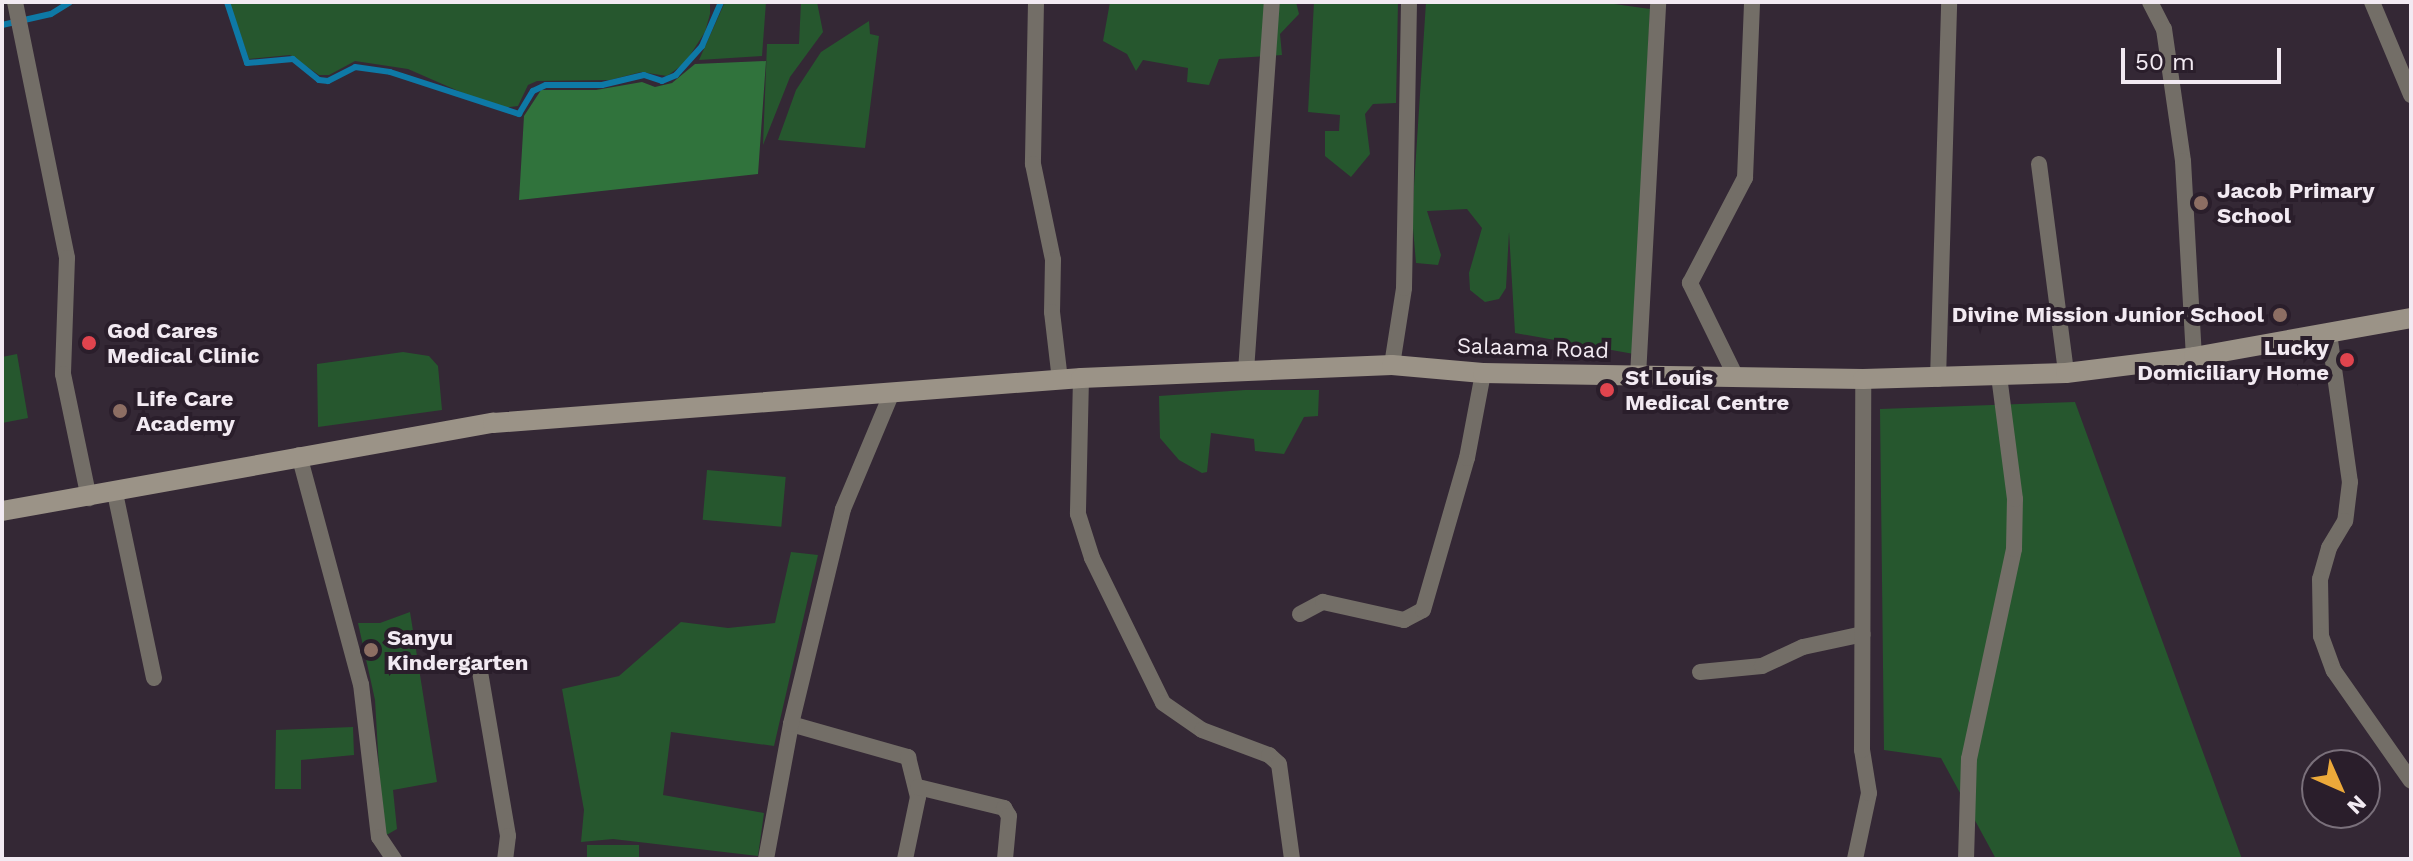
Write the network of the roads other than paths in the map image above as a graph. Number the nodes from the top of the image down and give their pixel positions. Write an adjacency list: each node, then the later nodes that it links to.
1 (1036, 2): 22 (street)
2 (1272, 2): 16 (street)
3 (1409, 2): 15 (street)
4 (1658, 2): 19 (street)
5 (1752, 2): 21 (street)
6 (1949, 2): 24 (street)
7 (2150, 2): 14 (street)
8 (2372, 2): 10 (street)
9 (15, 6): 28 (street)
10 (2411, 95)
11 (2039, 164): 18 (street)
12 (2411, 318): 13 (main road, Salaama Road)
13 (2329, 333): 14 (main road, Salaama Road); 36 (street)
14 (2194, 357): 18 (main road, Salaama Road)
15 (1392, 365): 16 (main road, Salaama Road); 17 (main road, Salaama Road)
16 (1246, 371): 22 (main road, Salaama Road)
17 (1483, 373): 19 (main road, Salaama Road); 30 (street)
18 (2066, 373): 20 (main road, Salaama Road)
19 (1638, 376): 21 (main road, Salaama Road)
20 (1999, 376): 24 (main road, Salaama Road); 45 (street)
21 (1736, 377): 23 (main road, Salaama Road)
22 (1071, 379): 25 (main road, Salaama Road); 43 (street)
23 (1863, 379): 24 (main road, Salaama Road); 31 (street)
24 (1938, 379)
25 (891, 395): 26 (main road, Salaama Road); 35 (street)
26 (299, 455): 27 (main road, Salaama Road); 38 (street)
27 (115, 493): 28 (main road, Salaama Road); 34 (street)
28 (89, 498): 29 (main road, Salaama Road)
29 (2, 511)
30 (1300, 614)
31 (1863, 634): 33 (street); 44 (street)
32 (479, 666): 39 (street)
33 (1700, 672)
34 (154, 678)
35 (791, 724): 37 (street); 40 (street)
36 (2411, 781)
37 (918, 787): 41 (street); 42 (street)
38 (387, 857)
39 (505, 859)
40 (766, 859)
41 (905, 859)
42 (1005, 859)
43 (1292, 859)
44 (1855, 859)
45 (1966, 859)

